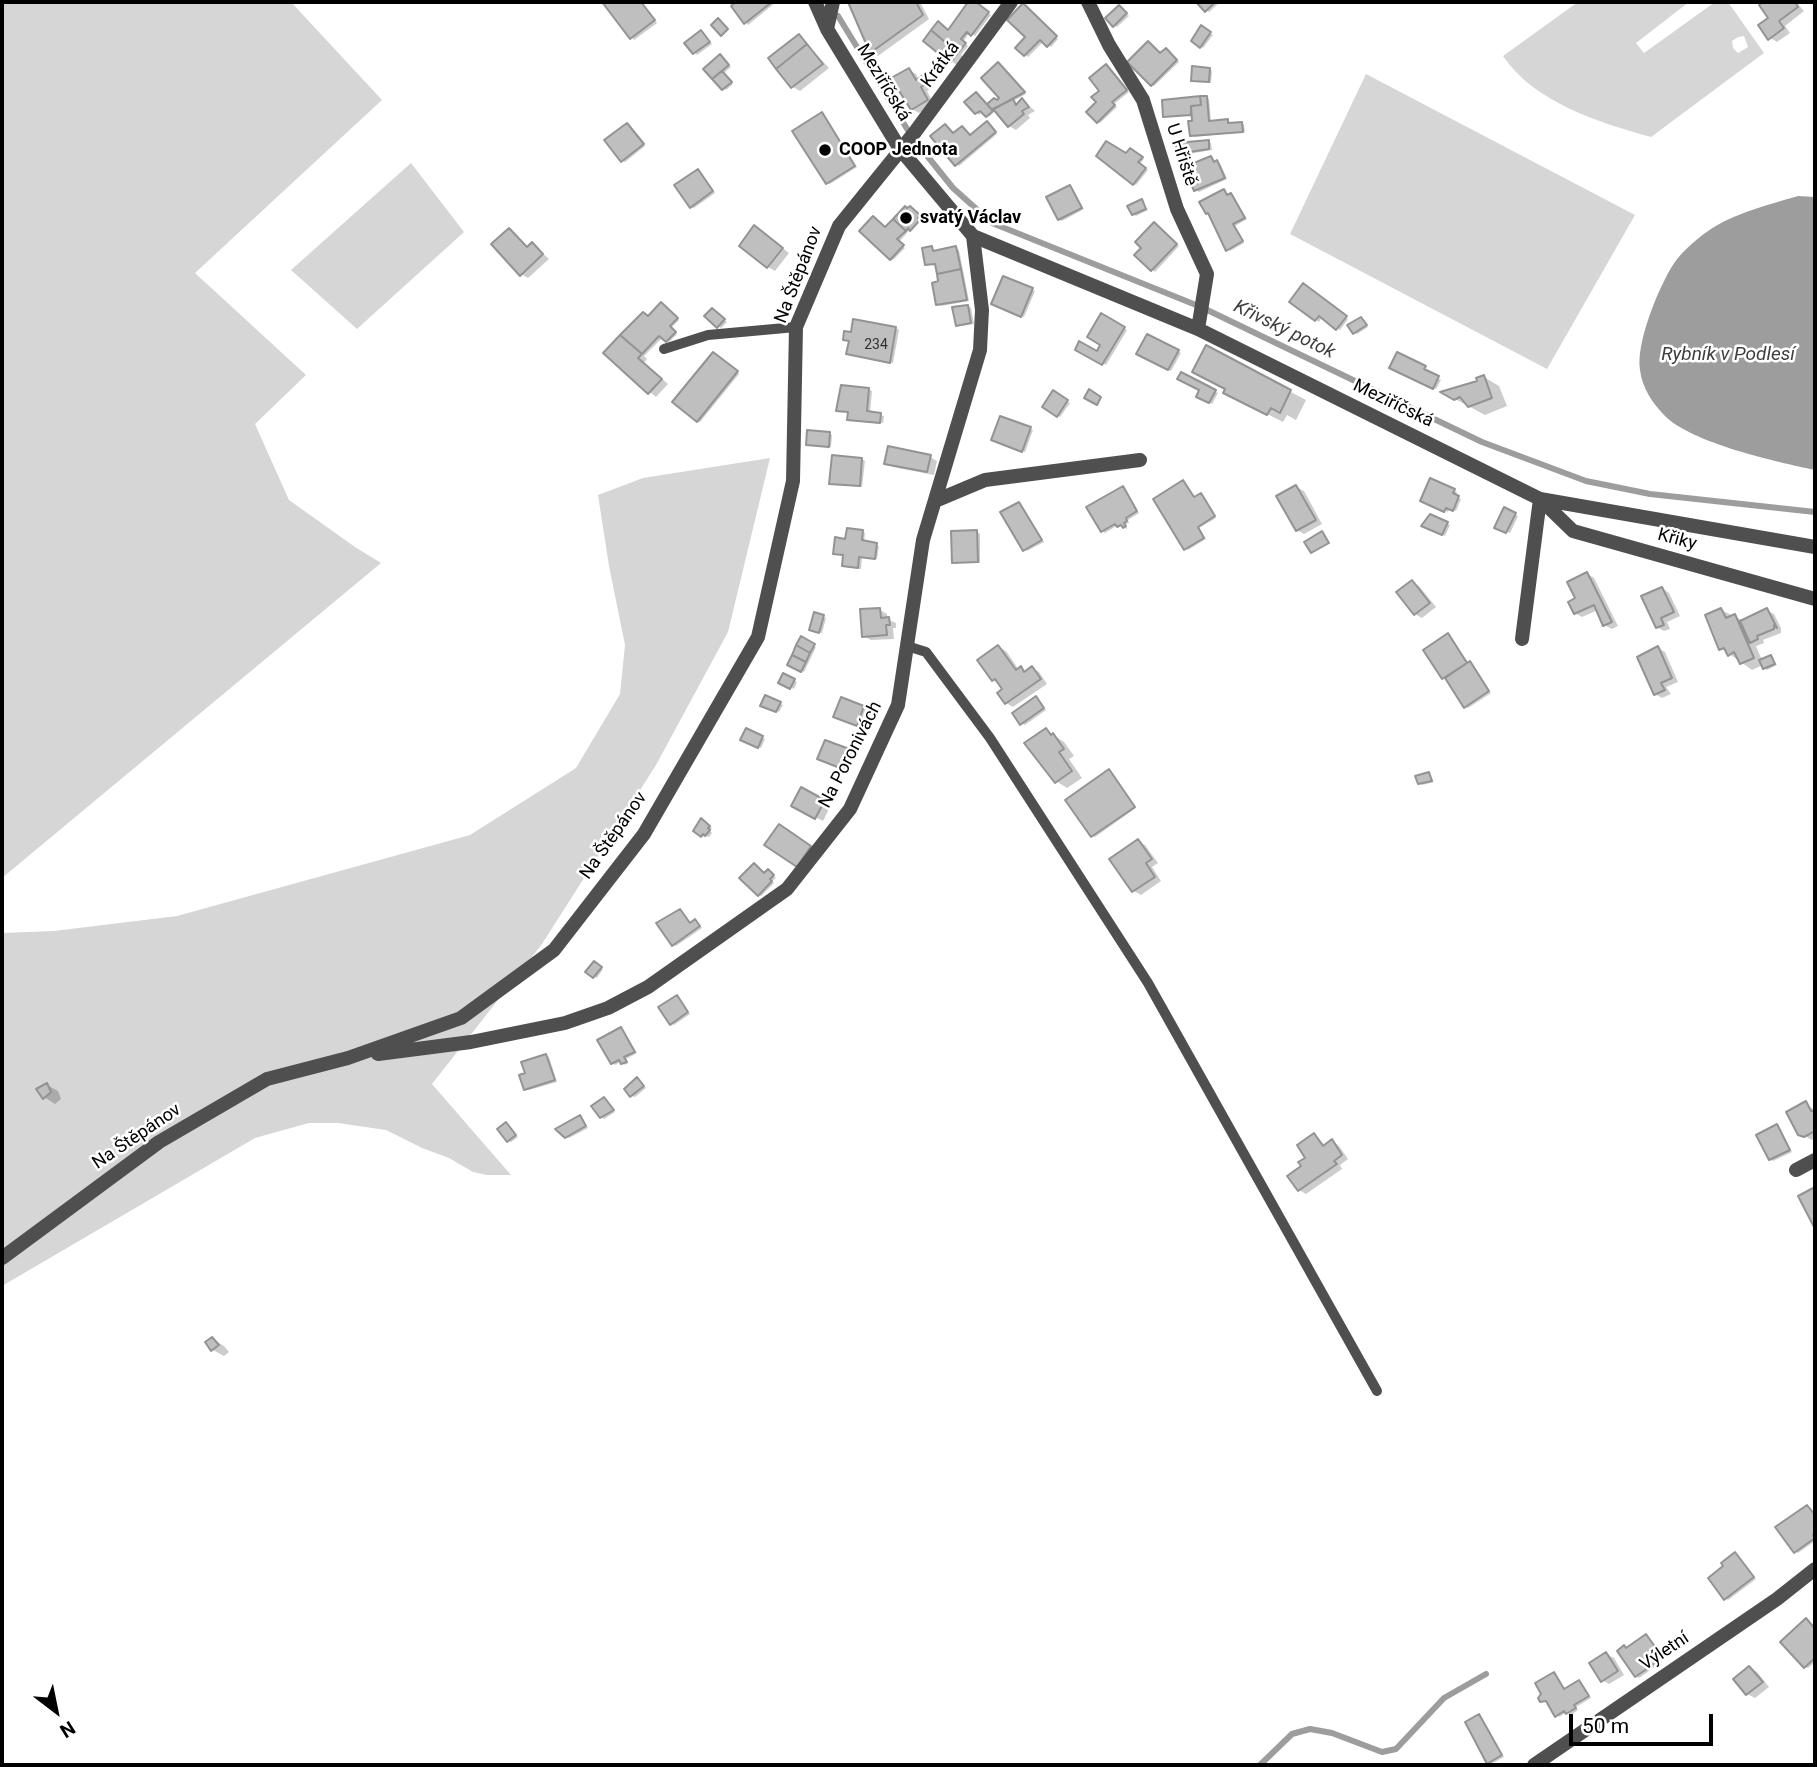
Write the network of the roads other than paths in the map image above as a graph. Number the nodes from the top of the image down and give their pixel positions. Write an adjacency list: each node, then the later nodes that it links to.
1 (815, 2): 5 (street, Meziříčská)
2 (833, 2): 5 (street)
3 (1011, 2): 6 (street, Krátká)
4 (1088, 2): 8 (street, U Hřiště)
5 (827, 29): 6 (street, Meziříčská)
6 (908, 141): 7 (street, Meziříčská); 9 (street, Na Štěpánov)
7 (973, 236): 8 (street, Meziříčská); 13 (street, Na Poronivách)
8 (1199, 323): 12 (street, Meziříčská)
9 (796, 327): 10 (lane); 18 (street, Na Štěpánov)
10 (664, 349)
11 (1140, 460): 13 (street)
12 (1539, 499): 14 (street, Meziříčská); 15 (street, Křiky); 16 (street)
13 (934, 501): 17 (street, Na Poronivách)
14 (1815, 547)
15 (1815, 599)
16 (1522, 639)
17 (907, 646): 18 (street, Na Poronivách); 22 (lane)
18 (348, 1058): 21 (street, Na Štěpánov)
19 (1815, 1160): 20 (street)
20 (1796, 1170)
21 (2, 1258)
22 (1377, 1391)
23 (1815, 1569): 24 (street, Výletní)
24 (1534, 1765)

